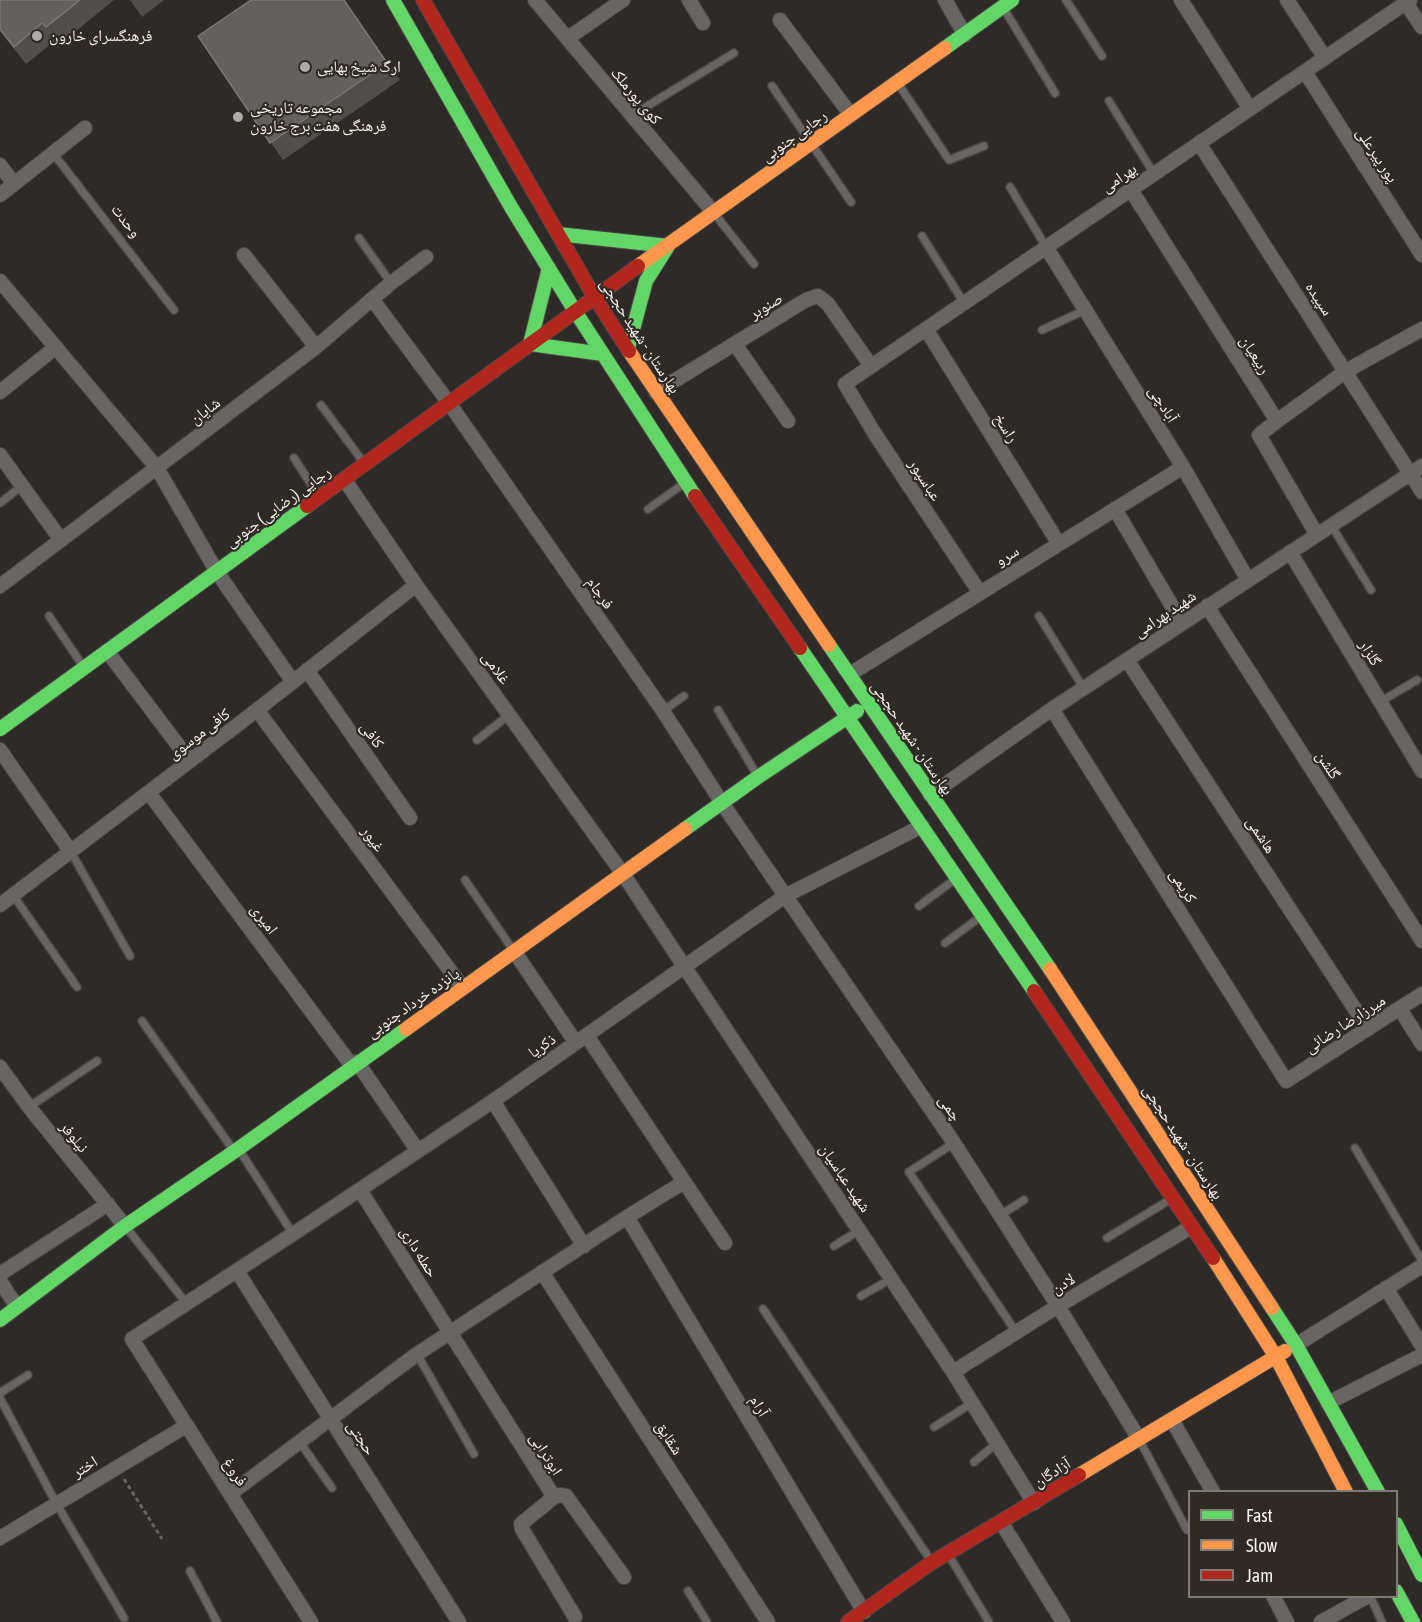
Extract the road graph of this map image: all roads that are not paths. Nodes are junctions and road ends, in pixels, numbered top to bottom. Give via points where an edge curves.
1 (393, 0) edge
2 (423, 0) edge
3 (535, 0) edge
4 (623, 0) edge
5 (689, 0) edge
6 (945, 0) edge
7 (1066, 0) edge
8 (1181, 0) edge
9 (1287, 0) edge
10 (1407, 1) edge
11 (1007, 3) edge
12 (780, 20) dead end
13 (704, 23) dead end
14 (1422, 27) edge
15 (965, 35) junction
16 (568, 38) junction
17 (734, 53) dead end
18 (1102, 56) dead end
19 (1325, 58) junction
20 (1305, 72) junction
21 (897, 82) junction
22 (772, 86) dead end
23 (1055, 93) dead end
24 (1109, 101) dead end
25 (1250, 109) junction
26 (851, 115) junction
27 (631, 116) junction
28 (85, 128) dead end
29 (1199, 143) junction
30 (811, 144) junction
31 (984, 146) dead end
32 (52, 153) junction
33 (0, 165) edge
34 (1154, 174) junction
35 (14, 184) junction
36 (1010, 187) dead end
37 (1131, 189) junction
38 (535, 192) junction
39 (0, 195) edge
40 (851, 201) dead end
41 (511, 207) junction
42 (714, 213) junction
43 (558, 234) junction
44 (922, 236) dead end
45 (359, 238) dead end
46 (669, 246) junction
47 (1046, 247) junction
48 (244, 255) dead end
49 (1422, 255) edge
50 (426, 257) dead end
51 (754, 264) dead end
52 (549, 268) junction
53 (0, 281) edge
54 (391, 283) junction
55 (595, 298) junction
56 (372, 299) junction
57 (964, 303) junction
58 (174, 310) dead end
59 (1085, 310) junction
60 (575, 311) junction
61 (926, 329) junction
62 (1422, 329) edge
63 (1042, 330) dead end
64 (530, 344) junction
65 (735, 344) junction
66 (56, 347) junction
67 (316, 347) junction
68 (628, 348) junction
69 (603, 354) junction
70 (871, 366) junction
71 (1346, 371) junction
72 (845, 384) joint
73 (1, 388) edge
74 (654, 388) junction
75 (631, 397) junction
76 (449, 403) junction
77 (321, 405) dead end
78 (788, 421) dead end
79 (1277, 421) junction
80 (0, 456) edge
81 (294, 458) dead end
82 (365, 464) junction
83 (1183, 467) junction
84 (157, 468) junction
85 (1416, 470) edge
86 (344, 479) junction
87 (686, 482) junction
88 (22, 486) junction
89 (1422, 492) edge
90 (319, 498) junction
91 (0, 503) edge
92 (648, 509) dead end
93 (1115, 509) junction
94 (1331, 525) junction
95 (1317, 535) junction
96 (61, 540) junction
97 (1059, 544) junction
98 (1290, 552) junction
99 (217, 572) junction
100 (1248, 580) junction
101 (416, 585) junction
102 (0, 586) edge
103 (1371, 590) dead end
104 (980, 593) junction
105 (1207, 606) junction
106 (49, 616) dead end
107 (1039, 616) dead end
108 (1182, 623) junction
109 (108, 651) junction
110 (1127, 660) junction
111 (85, 668) junction
112 (308, 670) junction
113 (850, 674) junction
114 (1417, 680) dead end
115 (293, 682) junction
116 (1084, 689) junction
117 (684, 696) dead end
118 (1380, 702) junction
119 (869, 703) junction
120 (1052, 709) junction
121 (257, 710) junction
122 (717, 710) dead end
123 (663, 711) junction
124 (509, 714) junction
125 (849, 717) junction
126 (0, 729) edge
127 (477, 740) dead end
128 (0, 750) edge
129 (190, 761) junction
130 (1422, 771) edge
131 (758, 777) junction
132 (149, 793) junction
133 (930, 795) junction
134 (722, 803) junction
135 (410, 818) dead end
136 (922, 826) junction
137 (71, 852) junction
138 (623, 874) junction
139 (958, 877) junction
140 (465, 880) dead end
141 (13, 895) junction
142 (785, 896) junction
143 (0, 905) edge
144 (919, 906) dead end
145 (983, 915) junction
146 (1422, 941) edge
147 (945, 943) dead end
148 (514, 951) junction
149 (130, 956) dead end
150 (685, 967) junction
151 (77, 987) dead end
152 (463, 988) junction
153 (1422, 994) edge
154 (1400, 1009) junction
155 (142, 1021) dead end
156 (1368, 1029) junction
157 (581, 1039) junction
158 (1422, 1044) edge
159 (97, 1061) dead end
160 (355, 1064) junction
161 (0, 1067) edge
162 (1286, 1081) joint
163 (493, 1101) junction
164 (29, 1107) junction
165 (954, 1143) junction
166 (1355, 1148) dead end
167 (236, 1150) junction
168 (418, 1151) junction
169 (684, 1182) junction
170 (360, 1190) junction
171 (1171, 1198) junction
172 (1024, 1200) dead end
173 (108, 1204) junction
174 (999, 1216) junction
175 (627, 1217) junction
176 (125, 1226) junction
177 (1191, 1227) junction
178 (860, 1230) junction
179 (293, 1234) junction
180 (1107, 1238) dead end
181 (725, 1243) dead end
182 (584, 1246) junction
183 (834, 1246) dead end
184 (1422, 1260) edge
185 (1422, 1266) edge
186 (237, 1270) junction
187 (542, 1272) junction
188 (0, 1274) edge
189 (891, 1279) junction
190 (0, 1281) edge
191 (1386, 1287) junction
192 (861, 1296) dead end
193 (187, 1304) junction
194 (1058, 1306) junction
195 (17, 1307) junction
196 (763, 1308) dead end
197 (0, 1320) edge
198 (450, 1332) junction
199 (1016, 1332) junction
200 (132, 1339) joint
201 (1296, 1345) junction
202 (1422, 1346) edge
203 (417, 1354) junction
204 (1422, 1356) edge
205 (1276, 1357) junction
206 (953, 1372) junction
207 (28, 1375) dead end
208 (0, 1393) edge
209 (0, 1398) edge
210 (972, 1403) junction
211 (1328, 1403) junction
212 (329, 1418) junction
213 (1172, 1420) junction
214 (186, 1426) junction
215 (934, 1427) dead end
216 (1139, 1439) junction
217 (299, 1441) junction
218 (998, 1443) junction
219 (474, 1454) dead end
220 (974, 1462) dead end
221 (332, 1488) dead end
222 (1212, 1490) edge
223 (1345, 1490) edge
224 (1377, 1490) edge
225 (230, 1494) junction
226 (554, 1497) junction
227 (56, 1503) junction
228 (1034, 1503) junction
229 (1001, 1522) junction
230 (1398, 1528) edge
231 (1187, 1530) dead end
232 (0, 1538) edge
233 (948, 1554) junction
234 (931, 1563) junction
235 (190, 1571) dead end
236 (1422, 1576) edge
237 (624, 1577) dead end
238 (1398, 1583) edge
239 (687, 1591) dead end
240 (1398, 1595) edge
241 (1274, 1598) edge
242 (1365, 1598) edge
243 (1370, 1598) edge
244 (575, 1617) dead end
245 (867, 1617) edge
246 (124, 1618) dead end
247 (217, 1622) edge
248 (311, 1622) edge
249 (459, 1622) edge
250 (707, 1622) edge
251 (768, 1622) edge
252 (848, 1622) edge
253 (989, 1622) edge
254 (1063, 1622) edge
255 (1287, 1622) edge
256 (1321, 1622) edge
257 (1382, 1622) edge
258 (1413, 1622) edge

1 - 41 main road
2 - 38 main road, بهارستان - شهید حججی
3 - 16 street, کوی پورملک
4 - 16 street
5 - 13 street
6 - 15 street
7 - 18 lane
8 - 25 street
9 - 19 street
10 - 14 street
10 - 19 street, بهرامی
11 - 15 main road, رجایی جنوبی
11 - 23 lane
12 - 26 street
15 - 21 main road, رجایی جنوبی
16 - 27 street, کوی پورملک
17 - 27 lane
19 - 20 street, بهرامی
20 - 25 street, بهرامی
20 - 49 street, پور پیرعلی
21 - 26 main road, رجایی جنوبی
21 - 31 lane via 949,160
22 - 30 lane
24 - 34 lane
25 - 29 street, بهرامی
26 - 30 main road, رجایی جنوبی
27 - 42 street, کوی پورملک
28 - 32 street
29 - 34 street, بهرامی
29 - 71 street, سپیده
30 - 40 lane
30 - 42 main road, رجایی جنوبی
32 - 35 street
32 - 58 lane, وحدت
33 - 35 street
34 - 37 street, بهرامی
35 - 39 street
36 - 47 lane
37 - 47 street, بهرامی
37 - 79 street, ربیعیان
38 - 41 main road via 529,210
38 - 43 main road, بهارستان - شهید حججی
41 - 52 main road
42 - 46 main road, رجایی جنوبی
42 - 51 lane
43 - 46 main road
43 - 55 main road, بهارستان - شهید حججی
44 - 57 lane
45 - 54 lane
46 - 55 main road, رجایی جنوبی
46 - 68 main road via 646,281
47 - 57 street, بهرامی
47 - 59 street, آبادچی
48 - 67 street
50 - 54 street, شایان
52 - 60 main road
52 - 64 main road
53 - 66 street
54 - 56 street, شایان
55 - 60 main road, رجایی جنوبی
55 - 68 main road, بهارستان - شهید حججی
56 - 67 street, شایان
56 - 76 street, فرجام
57 - 61 street, بهرامی
59 - 63 lane
59 - 83 street, آبادچی
60 - 64 main road, رجایی (رضایی) جنوبی
60 - 69 main road
61 - 70 street, بهرامی
61 - 97 street, راسخ
62 - 71 street
64 - 69 main road
64 - 76 main road, رجایی (رضایی) جنوبی
65 - 70 street, صنوبر via 818,296 828,304
65 - 74 street, صنوبر
65 - 78 street
66 - 73 street
66 - 84 street
67 - 84 street, شایان
68 - 74 main road, بهارستان - شهید حججی
69 - 75 main road
70 - 72 street, بهرامی
71 - 79 street
71 - 85 street, سپیده
72 - 104 street, عباسپور
74 - 75 main road via 638,386
74 - 113 main road, بهارستان - شهید حججی
75 - 87 main road
76 - 82 main road, رجایی (رضایی) جنوبی
76 - 123 street, فرجام
77 - 82 lane
79 - 95 street via 1259,435
80 - 88 street
81 - 90 lane
82 - 86 main road, رجایی (رضایی) جنوبی
83 - 93 street, سرو
83 - 100 street, آبادچی
84 - 96 street, شایان
84 - 99 street
85 - 89 street, سپیده
85 - 94 street, شهید بهرامی
86 - 90 main road, رجایی (رضایی) جنوبی
86 - 101 street, غلامی
87 - 92 lane
87 - 125 main road
88 - 91 lane
88 - 96 street
90 - 99 main road, رجایی (رضایی) جنوبی
93 - 97 street, سرو
93 - 108 street
94 - 95 street, شهید بهرامی
94 - 103 lane
95 - 98 street, شهید بهرامی
96 - 102 street, شایان
97 - 104 street, سرو
98 - 100 street, شهید بهرامی
98 - 118 street, گلزار
99 - 109 main road, رجایی (رضایی) جنوبی
99 - 115 street
100 - 105 street, شهید بهرامی
101 - 112 street, کافی موسوی
101 - 124 street, غلامی
104 - 113 street, سرو
105 - 108 street, شهید بهرامی
105 - 146 street, گلشن
106 - 111 lane
107 - 116 lane
108 - 110 street, شهید بهرامی
109 - 111 main road, رجایی (رضایی) جنوبی
109 - 129 street
110 - 116 street, شهید بهرامی
110 - 156 street, هاشمی
111 - 126 main road, رجایی (رضایی) جنوبی
112 - 115 street, کافی موسوی
112 - 135 street, کافی
113 - 119 main road, بهارستان - شهید حججی
114 - 118 lane
115 - 121 street, کافی موسوی
116 - 120 street, شهید بهرامی
117 - 123 lane
118 - 130 street, گلزار
119 - 125 main road, پانزده خرداد جنوبی
119 - 133 main road, بهارستان - شهید حججی
120 - 133 street, شهید بهرامی
120 - 162 street, کریمی
121 - 129 street, کافی موسوی
121 - 152 street, غیور
122 - 131 lane
123 - 134 street, فرجام
124 - 127 lane
124 - 138 street, غلامی
125 - 131 main road, پانزده خرداد جنوبی
125 - 136 main road
128 - 137 street
129 - 132 street, کافی موسوی
131 - 134 main road, پانزده خرداد جنوبی
132 - 137 street, کافی موسوی
132 - 160 street, امیری
133 - 201 main road, بهارستان - شهید حججی via 1044,960
134 - 138 main road, پانزده خرداد جنوبی
134 - 142 street, چمی
136 - 139 main road
136 - 142 street, ذکریا
137 - 141 street, کافی موسوی
137 - 149 lane
138 - 148 main road, پانزده خرداد جنوبی
138 - 150 street, شهید عباسیان
139 - 144 lane
139 - 145 main road
140 - 148 lane
141 - 143 street, کافی موسوی
141 - 151 lane
142 - 150 street, ذکریا
142 - 165 street, چمی
145 - 147 lane
145 - 171 main road
148 - 152 main road, پانزده خرداد جنوبی
148 - 157 street
150 - 157 street, ذکریا
150 - 178 street, شهید عباسیان
152 - 160 main road, پانزده خرداد جنوبی
153 - 154 street, میرزارضا رضائی
154 - 156 street, میرزارضا رضائی
154 - 158 street
155 - 167 lane
156 - 162 street, میرزارضا رضائی
157 - 163 street, ذکریا
157 - 169 street
159 - 164 lane
160 - 167 main road, پانزده خرداد جنوبی
160 - 168 street, امیری
161 - 164 street, نیلوفر
163 - 168 street, ذکریا
163 - 182 street
164 - 173 street, نیلوفر
165 - 174 street, چمی
165 - 199 lane via 909,1172
166 - 184 lane
167 - 176 main road, پانزده خرداد جنوبی
167 - 179 lane
168 - 170 street, ذکریا
169 - 175 street
169 - 181 street
170 - 179 street, ذکریا
170 - 198 street, حمله داری
171 - 177 main road
171 - 180 lane
172 - 174 lane
173 - 176 street, نیلوفر
173 - 188 street
174 - 194 street, چمی
175 - 182 street
175 - 245 street, آرام
176 - 193 lane
176 - 195 main road, پانزده خرداد جنوبی
177 - 194 street, لادن
177 - 205 main road
178 - 183 lane
178 - 189 street, شهید عباسیان
179 - 186 street, ذکریا
182 - 187 street
185 - 191 street
186 - 193 street, ذکریا
186 - 212 street, حجتی
187 - 198 street
187 - 251 street, شقایق
189 - 192 lane
189 - 206 street, شهید عباسیان
190 - 195 street
191 - 201 street
191 - 202 street
193 - 200 street, ذکریا
194 - 199 street, لادن
194 - 216 street, چمی
195 - 197 main road, پانزده خرداد جنوبی
196 - 234 lane
198 - 203 street
198 - 226 street, ابوترابی
199 - 206 street, لادن
200 - 214 street, فروغ
201 - 205 main road, آزادگان
201 - 211 main road, بهارستان - شهید حججی
203 - 212 street
203 - 219 lane
204 - 211 street
205 - 213 main road, آزادگان
205 - 223 main road
206 - 210 street, شهید عباسیان
207 - 208 lane
209 - 227 lane
210 - 215 lane
210 - 218 street, شهید عباسیان
211 - 224 main road, بهارستان - شهید حججی
212 - 217 street
212 - 249 street, حجتی
213 - 216 main road, آزادگان
213 - 222 street
214 - 225 street, فروغ
214 - 227 street, اختر
216 - 228 main road, آزادگان
216 - 231 lane
217 - 221 lane
217 - 225 street
218 - 220 lane
218 - 228 street, شهید عباسیان
225 - 248 street, فروغ
226 - 237 street via 566,1496
226 - 244 street, ابوترابی via 521,1524
227 - 232 street, اختر
227 - 246 lane
228 - 229 main road, آزادگان
229 - 233 main road, آزادگان
229 - 254 street
230 - 236 main road
233 - 234 main road, آزادگان
233 - 253 lane
234 - 245 main road, آزادگان
235 - 247 lane
236 - 238 main road
239 - 250 lane
240 - 258 main road
241 - 255 street
242 - 256 street
243 - 257 lane
245 - 252 main road, آزادگان

